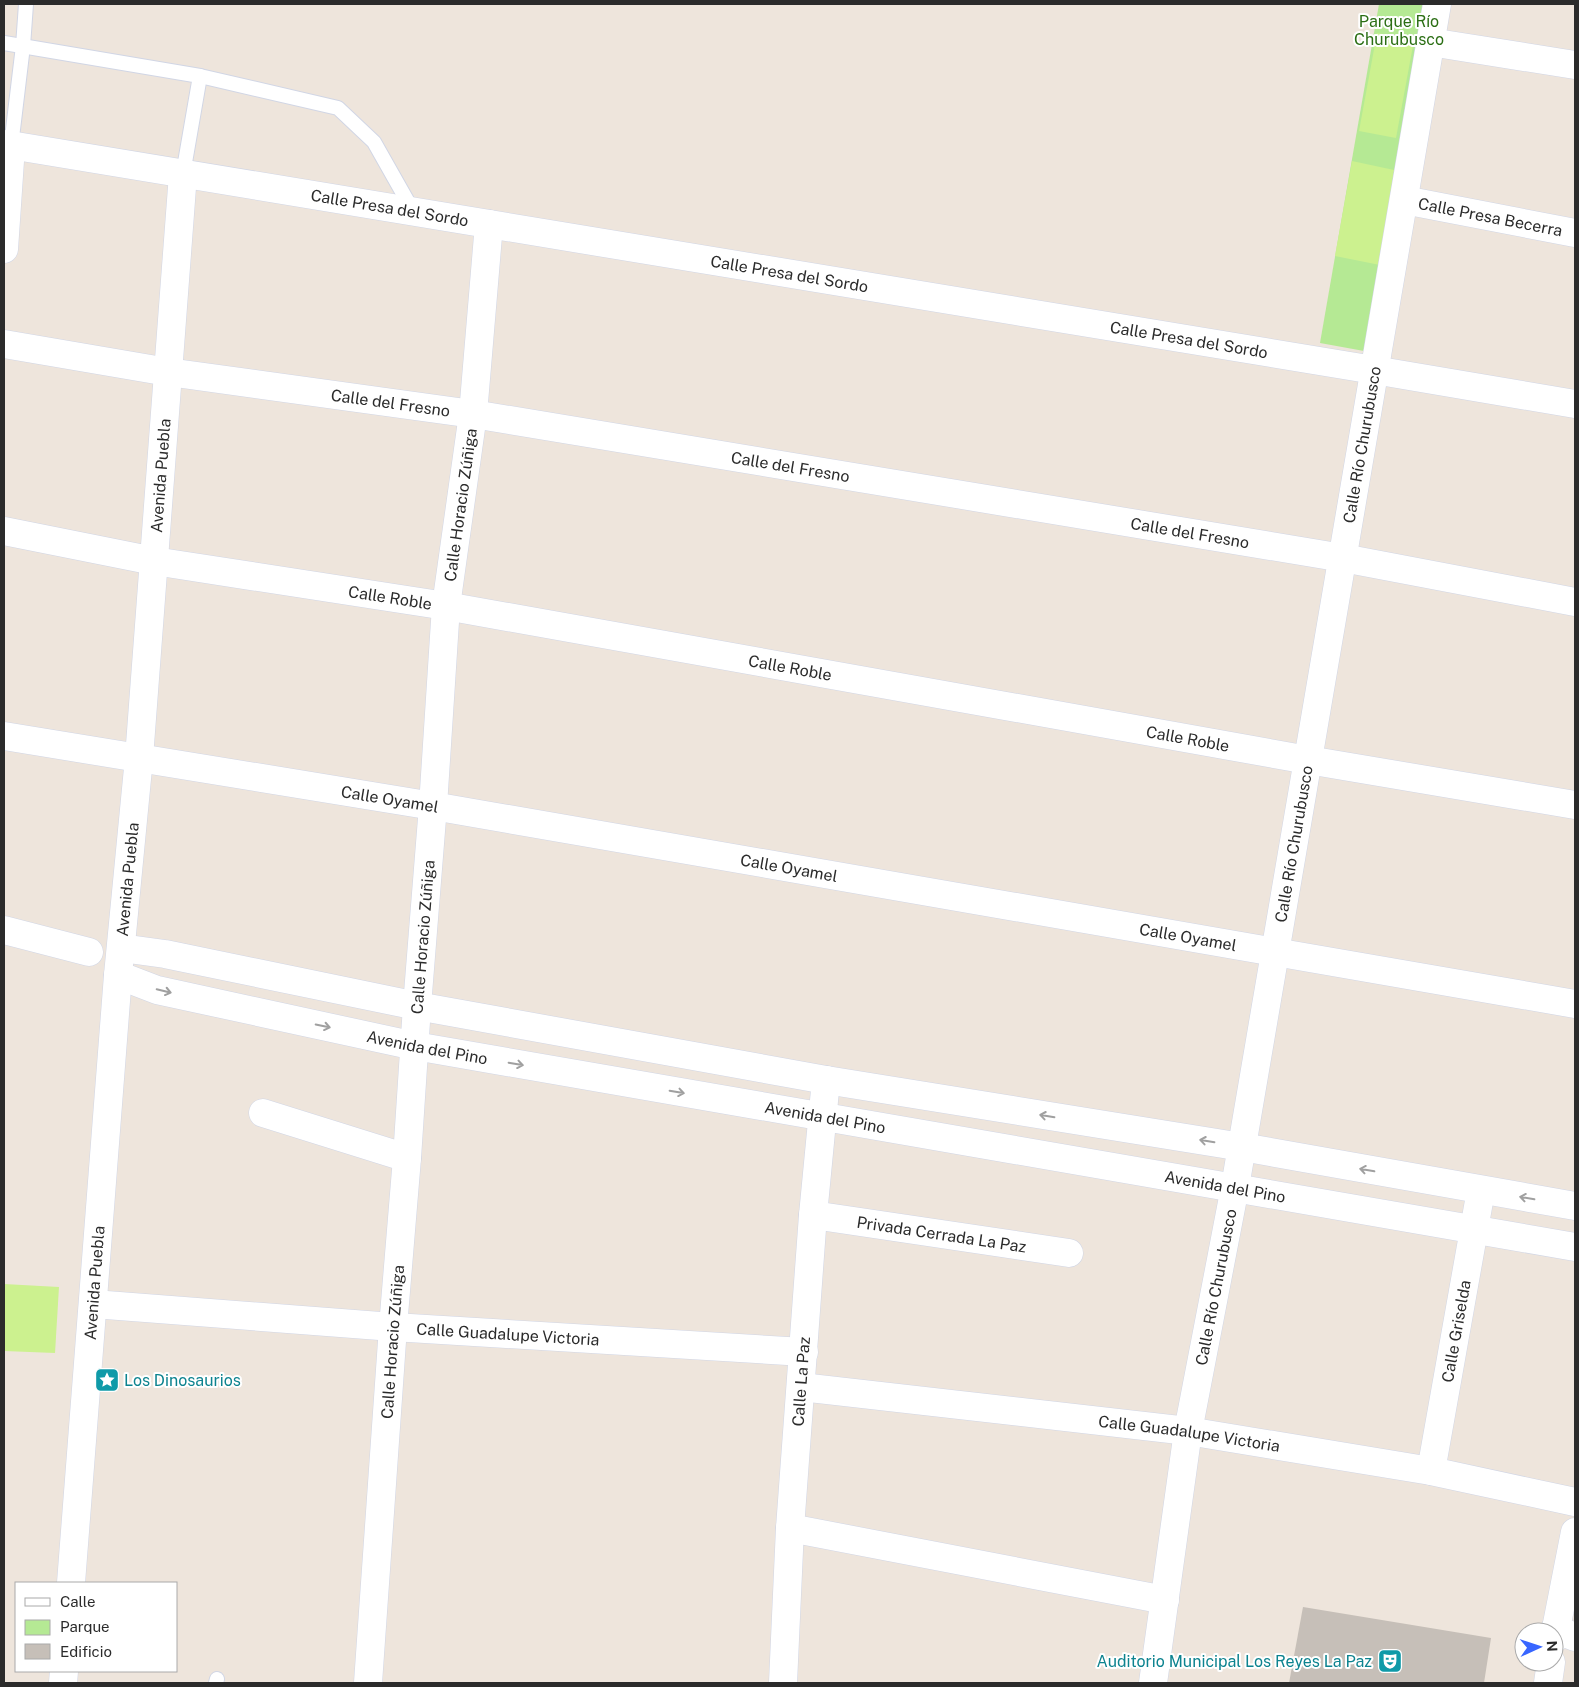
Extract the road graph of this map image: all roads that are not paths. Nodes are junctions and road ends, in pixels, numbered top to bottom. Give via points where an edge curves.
1 (26, 4) edge
2 (1437, 4) edge
3 (1430, 42) junction
4 (4, 43) edge
5 (23, 46) junction
6 (1575, 65) edge
7 (200, 76) junction
8 (7, 145) edge
9 (183, 174) junction
10 (1404, 200) junction
11 (413, 212) junction
12 (488, 224) junction
13 (1575, 233) edge
14 (4, 249) edge
15 (4, 344) edge
16 (1374, 370) junction
17 (168, 372) junction
18 (1575, 404) edge
19 (473, 414) junction
20 (4, 531) edge
21 (1343, 558) junction
22 (154, 560) junction
23 (1575, 602) edge
24 (446, 606) junction
25 (4, 736) edge
26 (139, 758) junction
27 (1308, 760) junction
28 (1575, 805) edge
29 (433, 806) junction
30 (4, 930) edge
31 (1275, 951) junction
32 (120, 961) junction
33 (1575, 1004) edge
34 (417, 1006) junction
35 (414, 1046) junction
36 (826, 1080) junction
37 (263, 1113) dead end
38 (822, 1117) junction
39 (1242, 1147) junction
40 (407, 1158) junction
41 (1235, 1187) junction
42 (1481, 1190) junction
43 (1575, 1206) edge
44 (813, 1215) junction
45 (1474, 1229) junction
46 (1575, 1247) edge
47 (1069, 1253) dead end
48 (93, 1304) junction
49 (393, 1327) junction
50 (804, 1352) junction
51 (801, 1387) junction
52 (1188, 1431) junction
53 (1430, 1472) junction
54 (1575, 1502) edge
55 (790, 1528) junction
56 (1575, 1532) edge
57 (71, 1582) edge
58 (1165, 1600) junction
59 (1564, 1622) edge
60 (368, 1683) edge
61 (783, 1683) edge
62 (1153, 1683) edge

1 - 5 lane
2 - 3 street, Calle Río Churubusco
3 - 6 street
3 - 10 street, Calle Río Churubusco
4 - 5 lane
5 - 7 lane
5 - 8 lane
7 - 9 lane
7 - 11 lane via 338,108 374,142
8 - 9 street, Calle Presa del Sordo
8 - 14 street
9 - 11 street, Calle Presa del Sordo
9 - 17 street, Avenida Puebla
10 - 13 street, Calle Presa Becerra
10 - 16 street, Calle Río Churubusco
11 - 12 street, Calle Presa del Sordo
12 - 16 street, Calle Presa del Sordo
12 - 19 street, Calle Horacio Zúñiga
15 - 17 street, Calle del Fresno
16 - 18 street, Calle Presa del Sordo
16 - 21 street, Calle Río Churubusco
17 - 19 street, Calle del Fresno
17 - 22 street, Avenida Puebla
19 - 21 street, Calle del Fresno
19 - 24 street, Calle Horacio Zúñiga
20 - 22 street, Calle Roble
21 - 23 street, Calle del Fresno
21 - 27 street, Calle Río Churubusco
22 - 24 street, Calle Roble
22 - 26 street, Avenida Puebla
24 - 27 street, Calle Roble
24 - 29 street, Calle Horacio Zúñiga
25 - 26 street, Calle Oyamel
26 - 29 street, Calle Oyamel
26 - 32 street, Avenida Puebla
27 - 28 street, Calle Roble
27 - 31 street, Calle Río Churubusco
29 - 31 street, Calle Oyamel
29 - 34 street, Calle Horacio Zúñiga
30 - 32 street, Avenida del Pino
31 - 33 street, Calle Oyamel
31 - 39 street, Calle Río Churubusco
32 - 34 street via 165,954
32 -> 35 street, Avenida del Pino via 156,990
32 - 48 street, Avenida Puebla
34 - 35 street, Calle Horacio Zúñiga
34 - 36 street
35 -> 38 street, Avenida del Pino
35 - 40 street, Calle Horacio Zúñiga
36 - 38 street, Calle La Paz
39 -> 36 street
37 - 40 street
38 - 41 street, Avenida del Pino
38 - 44 street, Calle La Paz
39 - 41 street, Calle Río Churubusco
42 -> 39 street
40 - 49 street, Calle Horacio Zúñiga
41 - 45 street, Avenida del Pino
41 - 52 street, Calle Río Churubusco
43 -> 42 street
42 - 45 street, Calle Griselda
44 - 47 street, Privada Cerrada La Paz
44 - 50 street, Calle La Paz
45 - 46 street, Avenida del Pino
45 - 53 street, Calle Griselda
48 - 49 street, Calle Guadalupe Victoria
48 - 57 street, Avenida Puebla
49 - 50 street, Calle Guadalupe Victoria
49 - 60 street, Calle Horacio Zúñiga
50 - 51 street, Calle La Paz
51 - 52 street, Calle Guadalupe Victoria
51 - 55 street, Calle La Paz
52 - 53 street, Calle Guadalupe Victoria
52 - 58 street, Calle Río Churubusco
53 - 54 street, Calle Guadalupe Victoria
55 - 58 street
55 - 61 street, Calle La Paz
56 - 59 street
58 - 62 street, Calle Río Churubusco

